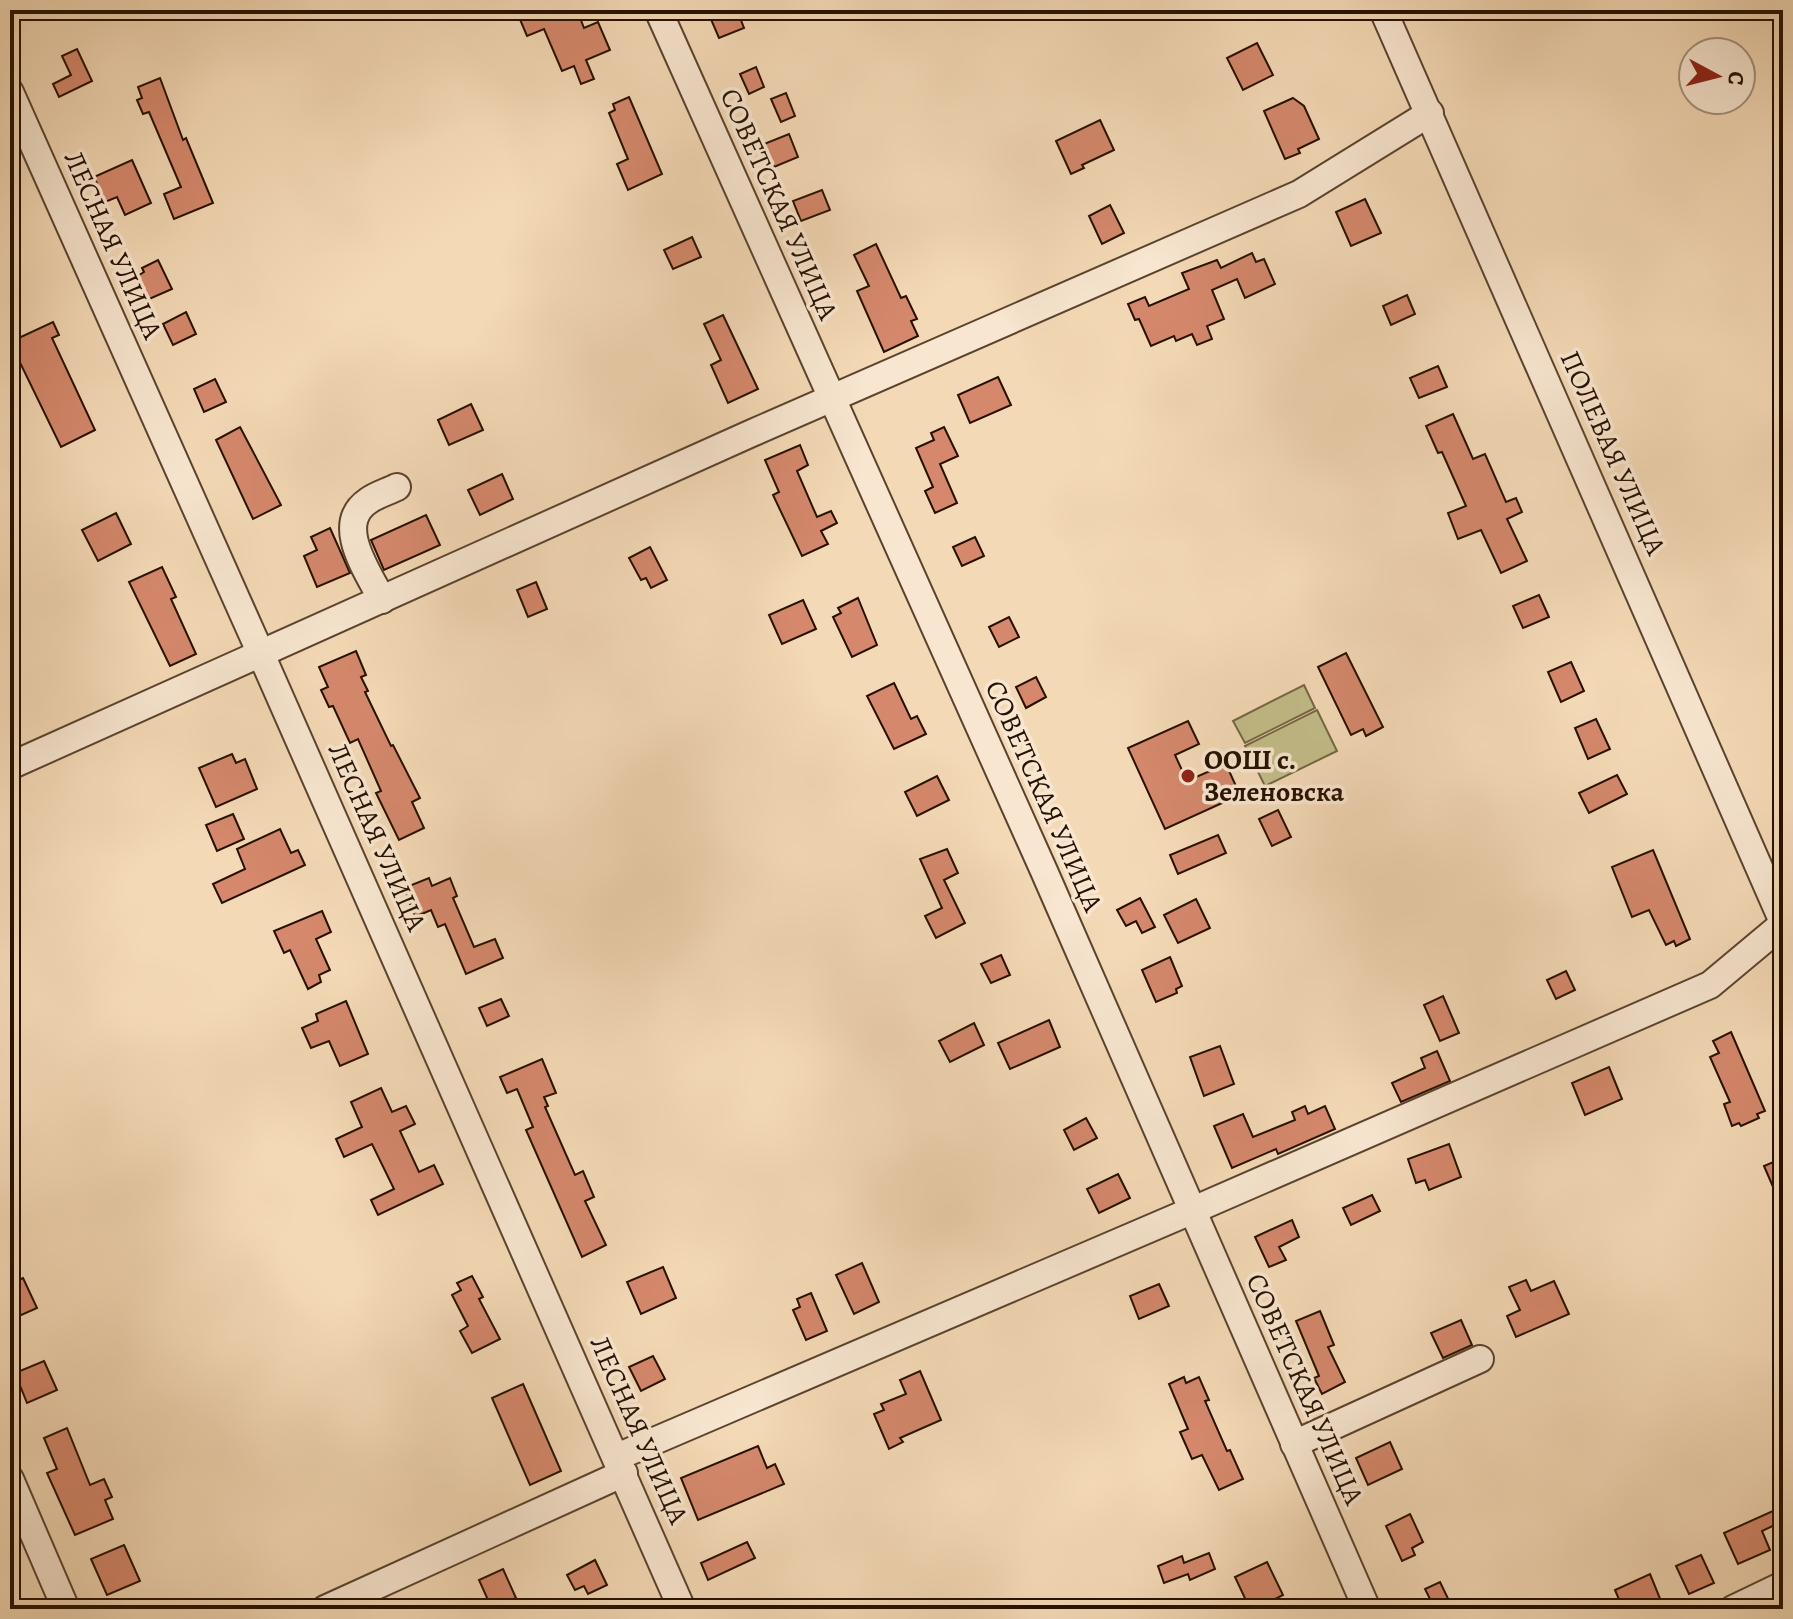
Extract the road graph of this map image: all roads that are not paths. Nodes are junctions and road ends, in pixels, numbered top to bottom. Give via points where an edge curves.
1 (658, 10) edge
2 (1383, 10) edge
3 (10, 92) edge
4 (1430, 113) junction
5 (831, 398) junction
6 (397, 487) dead end
7 (382, 600) junction
8 (261, 654) junction
9 (10, 766) edge
10 (1783, 923) edge
11 (1191, 1211) junction
12 (1480, 1359) dead end
13 (1294, 1444) junction
14 (620, 1465) junction
15 (10, 1479) edge
16 (1783, 1585) edge
17 (66, 1609) edge
18 (325, 1609) edge
19 (682, 1609) edge
20 (1367, 1609) edge
21 (1733, 1609) edge

1 - 5 street, СОВЕТСКАЯ УЛИЦА
2 - 4 street, ПОЛЕВАЯ УЛИЦА
3 - 8 street, ЛЕСНАЯ УЛИЦА
4 - 5 street via 1299,194
4 - 10 street, ПОЛЕВАЯ УЛИЦА
5 - 7 street
5 - 11 street, СОВЕТСКАЯ УЛИЦА
6 - 7 street via 366,502 352,528
7 - 8 street
8 - 9 street
8 - 14 street, ЛЕСНАЯ УЛИЦА
10 - 11 street via 1710,985
11 - 13 street, СОВЕТСКАЯ УЛИЦА
11 - 14 street
12 - 13 street
13 - 20 street, СОВЕТСКАЯ УЛИЦА
14 - 18 street
14 - 19 street, ЛЕСНАЯ УЛИЦА
15 - 17 street
16 - 21 street

